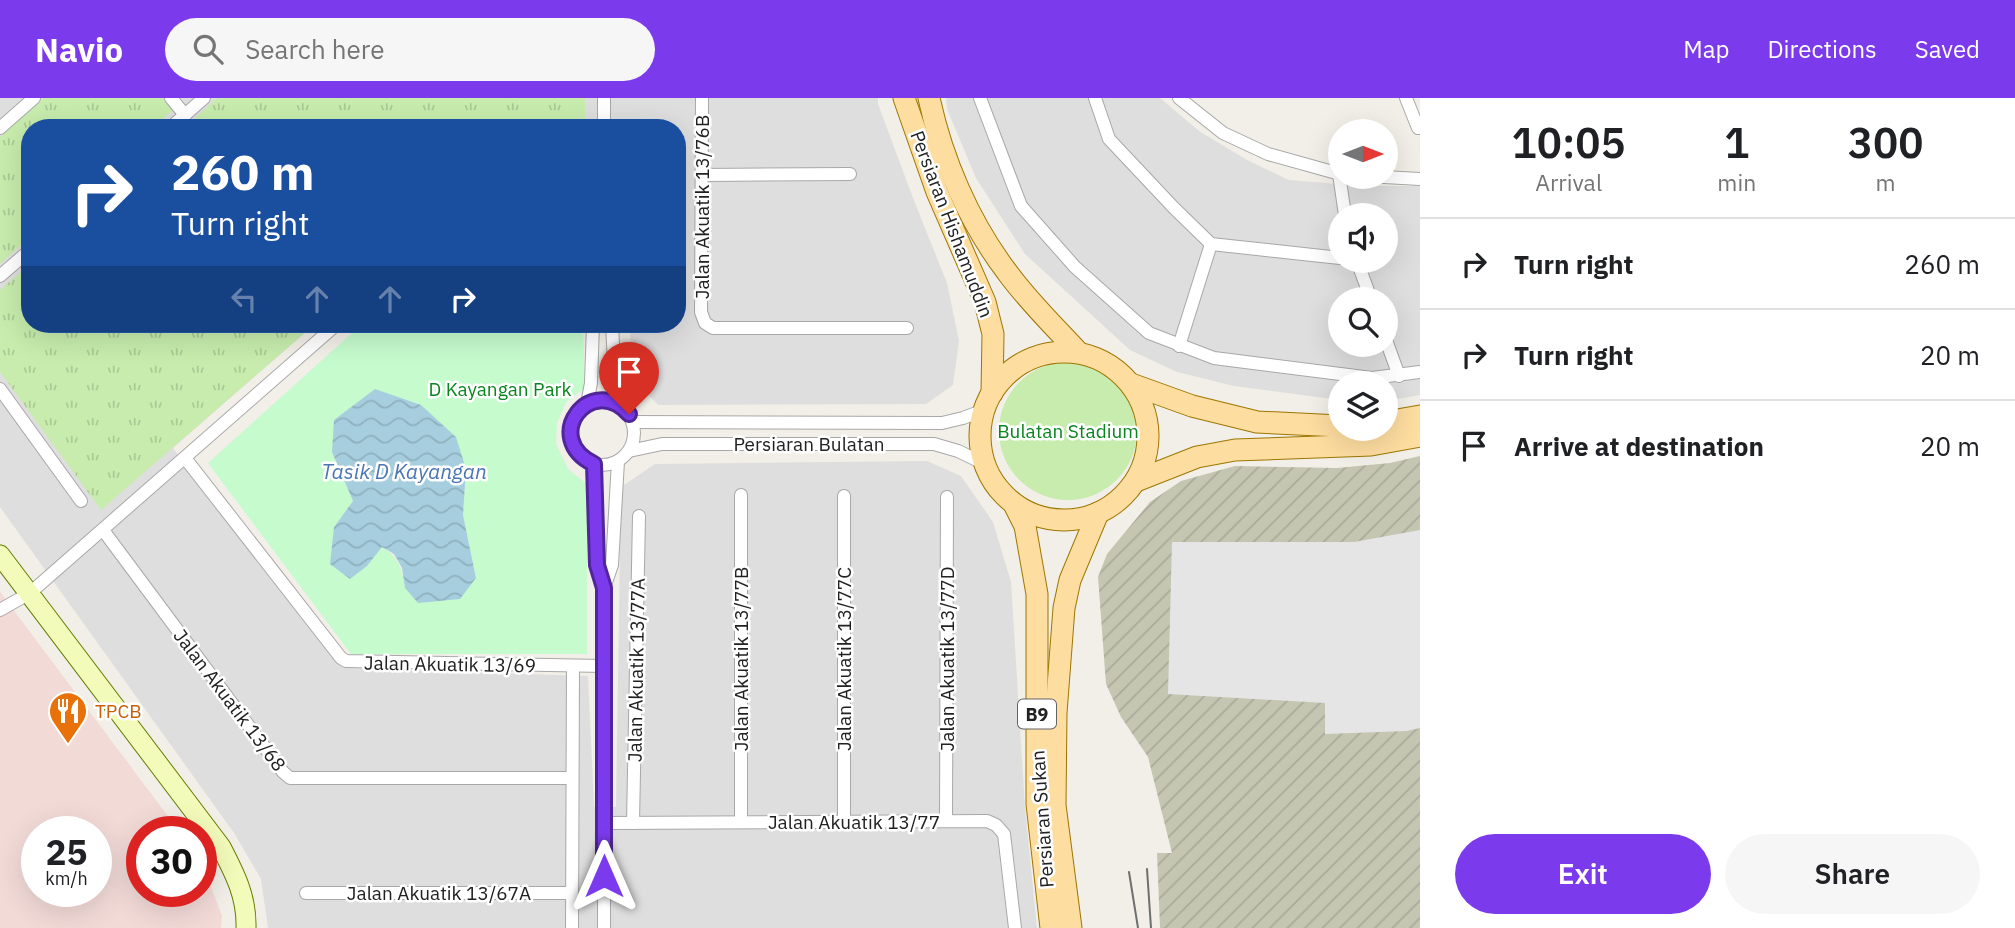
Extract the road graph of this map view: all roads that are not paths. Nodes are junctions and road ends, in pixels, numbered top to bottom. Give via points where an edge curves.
1 (34, 98) edge
2 (171, 98) edge
3 (204, 98) edge
4 (604, 98) edge
5 (702, 98) edge
6 (904, 98) edge
7 (929, 98) edge
8 (980, 98) edge
9 (1095, 98) edge
10 (1179, 98) edge
11 (1406, 98) edge
12 (185, 115) junction
13 (180, 119) edge
14 (604, 119) edge
15 (0, 128) edge
16 (1418, 128) edge
17 (1328, 171) edge
18 (850, 174) dead end
19 (702, 175) junction
20 (1398, 178) edge
21 (1420, 179) edge
22 (1211, 244) junction
23 (1328, 257) edge
24 (21, 258) edge
25 (0, 276) edge
26 (906, 328) dead end
27 (327, 333) edge
28 (593, 333) edge
29 (612, 333) edge
30 (1179, 346) junction
31 (1078, 352) junction
32 (1392, 357) edge
33 (1420, 372) edge
34 (1399, 376) junction
35 (1131, 384) junction
36 (0, 389) edge
37 (987, 402) junction
38 (616, 403) junction
39 (587, 404) junction
40 (1420, 416) edge
41 (1398, 420) edge
42 (633, 422) junction
43 (1328, 425) edge
44 (1420, 436) edge
45 (629, 451) junction
46 (185, 458) junction
47 (618, 461) junction
48 (594, 464) junction
49 (985, 464) junction
50 (1136, 481) junction
51 (741, 495) dead end
52 (844, 496) dead end
53 (947, 496) dead end
54 (81, 501) dead end
55 (1014, 504) junction
56 (1098, 513) junction
57 (639, 516) dead end
58 (103, 530) junction
59 (0, 555) edge
60 (604, 588) junction
61 (30, 593) junction
62 (0, 609) edge
63 (573, 666) junction
64 (604, 666) junction
65 (572, 778) junction
66 (946, 821) junction
67 (741, 822) junction
68 (844, 822) junction
69 (604, 823) junction
70 (633, 823) junction
71 (306, 893) dead end
72 (572, 893) junction
73 (246, 928) edge
74 (572, 928) edge
75 (604, 928) edge
76 (1015, 928) edge
77 (1051, 928) edge
78 (1071, 928) edge

1 - 15 street
2 - 12 street
3 - 12 street
4 - 14 street
5 - 19 street, Jalan Akuatik 13/76B
6 - 37 main road, Persiaran Hishamuddin via 937,192 985,302 993,334
7 - 31 main road, Persiaran Hishamuddin via 943,147 979,231 1038,310
8 - 30 street via 1021,205 1074,267 1149,333
9 - 22 street via 1109,139
10 - 17 street via 1223,133 1268,154
11 - 16 street
12 - 13 street
18 - 19 street
19 - 26 street, Jalan Akuatik 13/76B via 701,312 705,323 713,328
20 - 21 street
22 - 23 street
22 - 30 street
24 - 25 street
27 - 46 street
28 - 39 street
29 - 38 street
30 - 34 street via 1214,358 1372,378
31 - 35 main road, B9 via 1107,363
31 - 37 main road, B9 via 1053,352 1029,359 1007,373
32 - 34 street
33 - 34 street
35 - 43 main road, B9 via 1257,422
35 - 50 main road, B9 via 1149,432 1146,457
36 - 54 street
37 - 42 street, Persiaran Bulatan via 963,418 943,423
37 - 49 main road, B9 via 980,434
38 - 39 street
38 - 42 street
39 - 48 street via 572,420 571,442 584,460
40 - 41 main road
42 - 45 street
44 - 50 main road, B9 via 1371,445 1235,450 1197,457
45 - 47 street
45 - 49 street, Persiaran Bulatan via 662,444 934,444
46 - 58 street
46 - 63 street, Jalan Akuatik 13/69 via 346,661
47 - 48 street
47 - 60 street via 612,565
48 - 60 street via 597,565
49 - 55 main road, B9 via 996,486
50 - 56 main road, B9 via 1119,500
51 - 67 street, Jalan Akuatik 13/77B
52 - 68 street, Jalan Akuatik 13/77C
53 - 66 street, Jalan Akuatik 13/77D
55 - 56 main road, B9 via 1040,517 1069,521
55 - 77 main road, Persiaran Sukan / B9 via 1027,536 1037,594 1037,804
56 - 78 main road, Persiaran Sukan / B9 via 1070,580 1064,608 1056,713 1055,806
57 - 70 street, Jalan Akuatik 13/77A
58 - 61 street
58 - 65 street, Jalan Akuatik 13/68 via 290,778
59 - 61 street
60 - 64 street
61 - 62 street
61 - 73 street via 221,847 241,885
63 - 64 street, Jalan Akuatik 13/69
63 - 65 street
64 - 69 street
65 - 72 street
66 - 68 street, Jalan Akuatik 13/77
66 - 76 street, Jalan Akuatik 13/77 via 987,821 1004,834
67 - 68 street, Jalan Akuatik 13/77
67 - 70 street, Jalan Akuatik 13/77
69 - 70 street, Jalan Akuatik 13/77
69 - 75 street
71 - 72 street, Jalan Akuatik 13/67A
72 - 74 street

